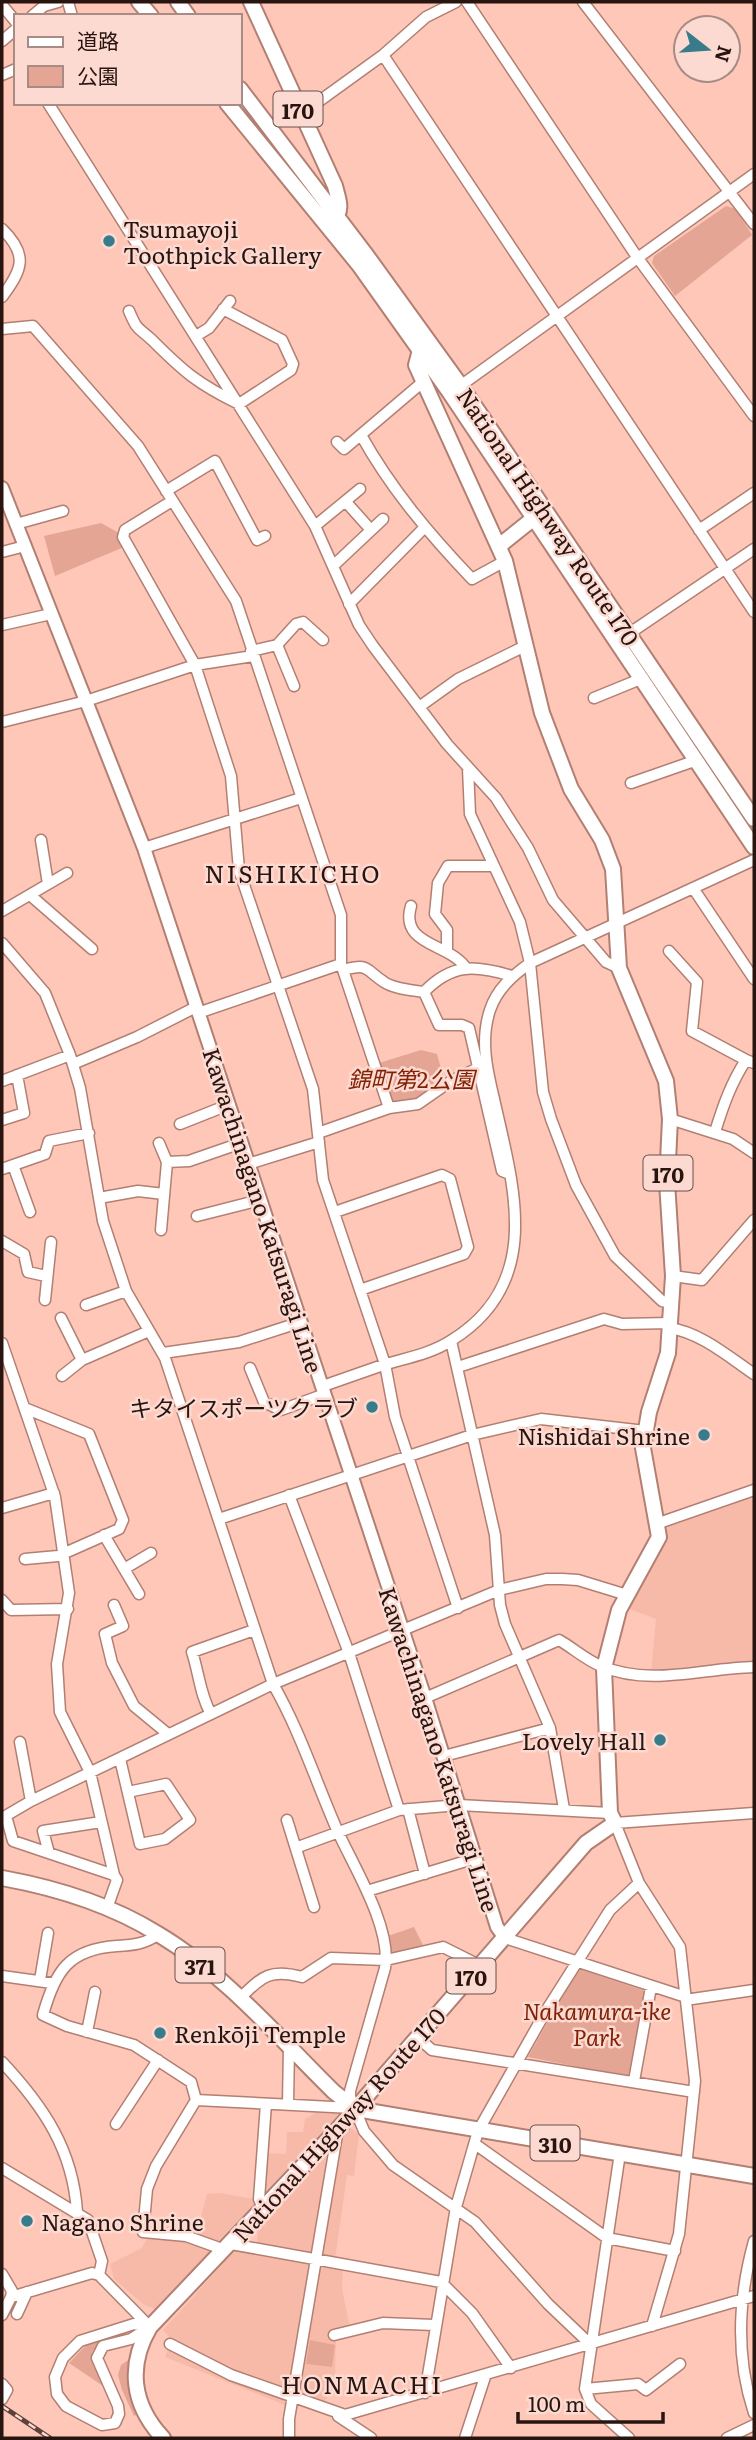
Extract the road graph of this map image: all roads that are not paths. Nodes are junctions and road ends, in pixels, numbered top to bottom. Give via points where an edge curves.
1 (58, 2) edge
2 (251, 2) edge
3 (456, 2) edge
4 (467, 2) edge
5 (583, 2) edge
6 (2, 5) edge
7 (34, 14) edge
8 (14, 20) edge
9 (383, 55) junction
10 (242, 92) edge
11 (49, 105) edge
12 (230, 105) edge
13 (300, 115) junction
14 (754, 174) edge
15 (729, 191) junction
16 (332, 221) junction
17 (754, 224) edge
18 (2, 229) edge
19 (637, 257) junction
20 (2, 297) edge
21 (129, 311) dead end
22 (556, 314) junction
23 (2, 329) edge
24 (196, 336) junction
25 (420, 350) junction
26 (424, 381) junction
27 (456, 389) junction
28 (239, 404) junction
29 (754, 416) edge
30 (361, 435) junction
31 (337, 442) dead end
32 (2, 488) edge
33 (360, 489) dead end
34 (166, 491) junction
35 (754, 493) edge
36 (172, 501) junction
37 (346, 502) junction
38 (63, 511) dead end
39 (539, 514) junction
40 (383, 519) dead end
41 (16, 524) junction
42 (314, 526) junction
43 (424, 528) junction
44 (370, 530) junction
45 (699, 530) junction
46 (265, 536) dead end
47 (25, 546) junction
48 (499, 546) junction
49 (754, 549) edge
50 (2, 552) edge
51 (505, 561) junction
52 (333, 566) junction
53 (725, 568) junction
54 (349, 604) junction
55 (754, 612) edge
56 (51, 614) junction
57 (2, 625) edge
58 (623, 637) junction
59 (323, 640) dead end
60 (277, 645) junction
61 (525, 646) junction
62 (252, 654) junction
63 (195, 666) junction
64 (643, 678) junction
65 (294, 687) dead end
66 (594, 698) dead end
67 (86, 701) junction
68 (419, 707) junction
69 (2, 722) edge
70 (697, 760) junction
71 (468, 768) junction
72 (631, 783) dead end
73 (301, 798) junction
74 (235, 819) junction
75 (754, 819) edge
76 (41, 840) dead end
77 (754, 847) edge
78 (144, 848) junction
79 (754, 860) edge
80 (494, 866) junction
81 (67, 873) dead end
82 (48, 884) junction
83 (693, 888) junction
84 (30, 895) junction
85 (411, 906) dead end
86 (2, 911) edge
87 (615, 923) junction
88 (586, 936) junction
89 (2, 943) edge
90 (92, 949) dead end
91 (669, 951) dead end
92 (447, 952) junction
93 (530, 963) junction
94 (342, 967) junction
95 (466, 968) junction
96 (619, 968) junction
97 (512, 976) junction
98 (754, 979) edge
99 (278, 984) junction
100 (424, 992) junction
101 (197, 1010) junction
102 (72, 1059) junction
103 (750, 1061) edge
104 (478, 1068) junction
105 (17, 1075) junction
106 (2, 1081) edge
107 (228, 1105) junction
108 (389, 1108) junction
109 (670, 1119) junction
110 (2, 1121) edge
111 (180, 1124) dead end
112 (715, 1132) junction
113 (89, 1133) junction
114 (319, 1137) junction
115 (159, 1143) dead end
116 (241, 1143) junction
117 (754, 1153) edge
118 (167, 1162) junction
119 (248, 1164) junction
120 (13, 1166) junction
121 (2, 1169) edge
122 (510, 1174) junction
123 (164, 1194) junction
124 (99, 1198) junction
125 (260, 1200) junction
126 (30, 1212) dead end
127 (335, 1212) junction
128 (197, 1216) dead end
129 (754, 1220) edge
130 (161, 1230) dead end
131 (2, 1241) edge
132 (51, 1242) dead end
133 (46, 1276) junction
134 (673, 1276) junction
135 (360, 1290) junction
136 (127, 1292) junction
137 (45, 1300) dead end
138 (671, 1303) junction
139 (86, 1305) dead end
140 (61, 1318) dead end
141 (301, 1322) junction
142 (669, 1325) junction
143 (149, 1331) junction
144 (452, 1341) junction
145 (2, 1343) edge
146 (163, 1353) junction
147 (82, 1360) junction
148 (385, 1364) junction
149 (458, 1367) junction
150 (250, 1368) dead end
151 (754, 1374) edge
152 (62, 1376) dead end
153 (324, 1390) junction
154 (27, 1409) junction
155 (645, 1431) junction
156 (472, 1435) junction
157 (408, 1457) junction
158 (350, 1476) junction
159 (754, 1490) edge
160 (54, 1493) junction
161 (289, 1495) junction
162 (2, 1508) edge
163 (219, 1519) junction
164 (659, 1523) junction
165 (104, 1535) junction
166 (65, 1552) junction
167 (151, 1553) dead end
168 (25, 1559) dead end
169 (124, 1569) junction
170 (499, 1590) junction
171 (139, 1594) dead end
172 (626, 1595) junction
173 (2, 1600) edge
174 (114, 1605) dead end
175 (458, 1608) junction
176 (68, 1609) junction
177 (254, 1630) junction
178 (403, 1632) junction
179 (349, 1653) junction
180 (521, 1656) junction
181 (754, 1667) edge
182 (604, 1668) junction
183 (273, 1684) junction
184 (425, 1698) junction
185 (211, 1714) junction
186 (550, 1728) junction
187 (168, 1734) junction
188 (20, 1742) dead end
189 (444, 1756) junction
190 (120, 1759) junction
191 (90, 1772) junction
192 (128, 1792) junction
193 (31, 1801) junction
194 (459, 1805) junction
195 (564, 1809) junction
196 (404, 1810) junction
197 (754, 1813) edge
198 (4, 1817) edge
199 (612, 1818) junction
200 (287, 1820) dead end
201 (101, 1822) junction
202 (338, 1831) junction
203 (298, 1847) junction
204 (49, 1853) junction
205 (476, 1858) junction
206 (425, 1874) junction
207 (114, 1875) junction
208 (5, 1879) edge
209 (639, 1883) junction
210 (366, 1891) junction
211 (314, 1907) dead end
212 (107, 1908) junction
213 (48, 1933) dead end
214 (159, 1934) junction
215 (505, 1938) junction
216 (386, 1960) junction
217 (576, 1963) junction
218 (481, 1966) junction
219 (2, 1976) edge
220 (40, 1980) junction
221 (52, 1983) junction
222 (651, 1987) junction
223 (754, 1990) edge
224 (95, 1992) dead end
225 (685, 1998) junction
226 (239, 1999) junction
227 (87, 2032) junction
228 (417, 2037) junction
229 (289, 2047) junction
230 (158, 2060) junction
231 (2, 2062) edge
232 (518, 2062) junction
233 (634, 2081) junction
234 (694, 2092) junction
235 (197, 2100) junction
236 (266, 2104) junction
237 (288, 2104) junction
238 (356, 2109) junction
239 (116, 2124) dead end
240 (338, 2135) junction
241 (477, 2138) junction
242 (620, 2153) junction
243 (687, 2164) junction
244 (4, 2173) edge
245 (754, 2176) edge
246 (456, 2207) junction
247 (263, 2210) junction
248 (77, 2212) junction
249 (607, 2238) junction
250 (754, 2241) edge
251 (228, 2247) junction
252 (675, 2251) junction
253 (316, 2258) junction
254 (2, 2274) edge
255 (99, 2275) junction
256 (441, 2282) junction
257 (27, 2292) junction
258 (11, 2297) junction
259 (754, 2298) edge
260 (741, 2301) junction
261 (17, 2314) dead end
262 (2, 2315) edge
263 (435, 2325) junction
264 (652, 2326) junction
265 (150, 2327) junction
266 (334, 2334) dead end
267 (170, 2344) dead end
268 (590, 2344) junction
269 (680, 2364) dead end
270 (511, 2368) junction
271 (485, 2377) junction
272 (585, 2389) junction
273 (425, 2393) junction
274 (293, 2399) junction
275 (332, 2412) junction
276 (754, 2413) edge
277 (754, 2424) edge
278 (163, 2438) edge
279 (289, 2438) edge
280 (370, 2438) edge
281 (465, 2438) edge
282 (629, 2438) edge
283 (727, 2438) edge

1 - 7 street
2 - 13 highway, 170
3 - 9 street via 426,17
4 - 19 street
5 - 15 street
6 - 8 street
9 - 13 street
9 - 22 street
10 - 16 highway, National Highway Route 170 / 170
11 - 24 street
12 - 16 highway, National Highway Route 170 / 170
13 - 16 highway, 170 via 335,186 340,205
14 - 15 street
15 - 17 street
15 - 19 street
16 - 25 highway, National Highway Route 170 / 170
16 - 27 highway, National Highway Route 170 / 170
18 - 20 street via 17,245 20,257 20,270
19 - 22 street
19 - 29 street
21 - 28 street via 137,331 197,383
22 - 27 street
22 - 45 street
23 - 34 street via 33,326 138,446
24 - 28 street
24 - 28 street via 226,305 282,340 293,364 291,370
25 - 26 highway, National Highway Route 170 / 170 via 416,365
25 - 27 highway, National Highway Route 170 / 170
26 - 30 street
26 - 48 highway, National Highway Route 170 / 170
27 - 39 highway, National Highway Route 170 / 170
28 - 42 street
30 - 31 street via 344,449
30 - 43 street via 377,465
32 - 41 main road, Kawachinagano Katsuragi Line
33 - 37 street
34 - 36 street
34 - 46 street via 215,461 257,540
35 - 45 street
36 - 62 street via 236,601
36 - 63 street via 125,530 123,537
37 - 42 street
37 - 44 street
38 - 41 street
39 - 48 highway
39 - 58 highway, National Highway Route 170 / 170
40 - 44 street
41 - 47 main road, Kawachinagano Katsuragi Line
42 - 52 street
43 - 51 street via 472,579
43 - 54 street
44 - 52 street
45 - 53 street
47 - 50 street
47 - 56 main road, Kawachinagano Katsuragi Line
48 - 51 highway, National Highway Route 170 / 170
49 - 53 street
51 - 61 highway, National Highway Route 170 / 170
52 - 54 street
53 - 55 street
53 - 58 street
54 - 68 street via 373,646
56 - 57 street
56 - 67 main road, Kawachinagano Katsuragi Line
58 - 64 highway, National Highway Route 170 / 170
58 - 75 highway, National Highway Route 170 / 170
59 - 60 street via 303,622
60 - 62 street
60 - 65 street
61 - 68 street via 458,679
61 - 87 highway, National Highway Route 170 / 170 via 542,713 571,789 602,840 613,869
62 - 63 street
62 - 73 street
63 - 67 street
63 - 74 street via 231,776
64 - 66 street
64 - 70 highway, National Highway Route 170 / 170
67 - 69 street
67 - 78 main road, Kawachinagano Katsuragi Line
68 - 71 street
70 - 72 street
70 - 77 highway, National Highway Route 170 / 170
71 - 80 street via 470,814
71 - 88 street via 481,778 522,838 553,900
73 - 74 street
73 - 94 street via 341,915
74 - 78 street
74 - 99 street via 239,870
76 - 82 street
78 - 101 main road, Kawachinagano Katsuragi Line
79 - 83 street
80 - 92 street via 448,866 438,883 435,914 447,930
80 - 93 street via 520,922
81 - 82 street
82 - 84 street
83 - 87 street
83 - 98 street
84 - 86 street
84 - 90 street
85 - 92 street via 407,918 411,930
87 - 88 street
87 - 96 highway, National Highway Route 170 / 170
88 - 93 street
88 - 96 street via 606,962
89 - 102 street via 46,993
91 - 103 street via 697,982 692,1031
92 - 95 street via 460,958
93 - 97 street
93 - 138 street via 543,1092 576,1185 615,1256 662,1301
94 - 99 street
94 - 100 street via 361,965 385,983
94 - 108 street
95 - 97 street
95 - 100 street via 439,977
96 - 109 highway, National Highway Route 170 / 170 via 666,1081
97 - 122 street via 490,1009 484,1038
99 - 101 street
99 - 114 street via 313,1089
100 - 104 street via 439,1025 469,1028
101 - 102 street
101 - 107 main road, Kawachinagano Katsuragi Line
102 - 105 street
102 - 113 street
103 - 112 street via 725,1099
104 - 108 street via 426,1100
104 - 122 street via 502,1171
105 - 106 street
105 - 110 street via 24,1113
107 - 111 street
107 - 116 main road, Kawachinagano Katsuragi Line
108 - 114 street
109 - 112 street
109 - 134 highway, National Highway Route 170 / 170 via 667,1182
112 - 117 street
113 - 120 street via 50,1141 46,1154
113 - 124 street
114 - 119 street
114 - 127 street via 323,1180
115 - 118 street
116 - 118 street via 189,1161
116 - 119 main road, Kawachinagano Katsuragi Line
118 - 123 street
119 - 125 main road, Kawachinagano Katsuragi Line
120 - 121 street
120 - 126 street
122 - 144 street via 517,1219 504,1282 478,1318
123 - 124 street via 138,1191
123 - 130 street
124 - 136 street
125 - 128 street
125 - 141 main road, Kawachinagano Katsuragi Line
127 - 135 street
127 - 135 street via 442,1175 450,1179 468,1247 464,1254
129 - 134 street via 702,1280
131 - 133 street via 24,1254 29,1272
132 - 133 street
133 - 137 street
134 - 138 highway, National Highway Route 170 / 170
135 - 148 street
136 - 139 street
136 - 143 street
138 - 142 highway, National Highway Route 170 / 170
140 - 147 street
141 - 146 street via 239,1342
141 - 153 main road, Kawachinagano Katsuragi Line
142 - 149 street via 604,1320
142 - 151 street via 707,1342
142 - 155 highway, National Highway Route 170 / 170 via 668,1353
143 - 146 street
143 - 147 street
144 - 148 street
144 - 149 street
145 - 154 street
146 - 163 street
147 - 152 street
148 - 153 street
148 - 157 street
149 - 156 street
150 - 153 street via 264,1402 281,1410
153 - 158 main road, Kawachinagano Katsuragi Line
154 - 160 street
154 - 165 street via 89,1434 94,1441 123,1520 119,1529
155 - 156 street via 541,1419
155 - 164 highway, National Highway Route 170 / 170 via 644,1465
156 - 157 street
156 - 170 street via 495,1535
157 - 158 street
157 - 175 street
158 - 161 street
158 - 178 main road, Kawachinagano Katsuragi Line
159 - 164 street
160 - 162 street
160 - 166 street
161 - 163 street
161 - 179 street
163 - 177 street
164 - 172 highway, National Highway Route 170 / 170 via 652,1553
165 - 166 street
165 - 169 street
166 - 168 street
166 - 176 street
167 - 169 street
169 - 171 street
170 - 172 street via 562,1579
170 - 175 street
170 - 180 street via 505,1624
172 - 182 highway, National Highway Route 170 / 170 via 612,1629
173 - 176 street via 11,1610
174 - 187 street via 123,1626 105,1634 112,1663 134,1706
175 - 178 street
176 - 191 street via 57,1664 60,1712
177 - 183 street
177 - 185 street via 192,1652 203,1683 202,1697
178 - 179 street
178 - 184 main road, Kawachinagano Katsuragi Line
179 - 183 street
179 - 196 street
180 - 182 street via 559,1640
180 - 184 street
180 - 186 street
181 - 182 street via 671,1676
182 - 199 highway, National Highway Route 170 / 170
183 - 185 street
183 - 202 street
184 - 189 main road, Kawachinagano Katsuragi Line
185 - 187 street
186 - 189 street
186 - 195 street
187 - 190 street
188 - 193 street
189 - 194 main road, Kawachinagano Katsuragi Line
190 - 191 street
190 - 192 street
191 - 193 street
191 - 201 street
192 - 192 street via 166,1784 190,1820 165,1839 140,1844
193 - 198 street
194 - 195 street
194 - 196 street
194 - 205 main road, Kawachinagano Katsuragi Line
195 - 199 street
196 - 202 street
196 - 206 street
197 - 199 street
198 - 204 street via 13,1841
199 - 209 street
199 - 215 highway, National Highway Route 170 / 170
200 - 203 street
201 - 204 street via 43,1831
201 - 207 street
202 - 203 street
202 - 210 street
203 - 211 street
204 - 207 street
205 - 206 street
205 - 215 main road, Kawachinagano Katsuragi Line via 498,1929
206 - 210 street
207 - 212 street via 117,1880
208 - 212 highway, 371 via 71,1893
209 - 217 street via 610,1910
209 - 225 street via 680,1947
210 - 216 street
212 - 214 highway, 371
213 - 220 street
214 - 221 street via 136,1945 83,1951
214 - 226 highway, 371
215 - 217 street
215 - 218 highway, National Highway Route 170 / 170
216 - 218 street via 443,1947
216 - 226 street via 331,1958 302,1977 278,1971 257,1981
216 - 238 street via 350,2091
217 - 222 street
217 - 232 street
218 - 228 highway, National Highway Route 170 / 170
219 - 220 street
220 - 221 street
221 - 227 street via 43,2015
222 - 225 street
222 - 233 street
223 - 225 street
224 - 227 street
225 - 234 street
226 - 229 highway, 371
227 - 230 street via 125,2041
228 - 232 street via 432,2050
228 - 238 highway, National Highway Route 170 / 170
229 - 237 street
229 - 238 highway, 371
230 - 235 street via 191,2081
230 - 239 street
231 - 248 street via 33,2099 64,2148 73,2174
232 - 233 street
232 - 241 street
233 - 234 street
234 - 243 street
235 - 236 street
235 - 251 street via 156,2166 143,2232 186,2236
236 - 237 street
236 - 247 street via 259,2199
237 - 238 street
238 - 240 highway, National Highway Route 170 / 170
238 - 241 highway, 310
238 - 246 street via 364,2131 393,2165
240 - 247 highway, National Highway Route 170 / 170
240 - 253 street
241 - 242 highway, 310
241 - 246 street
241 - 249 street
242 - 243 highway, 310
242 - 249 street
243 - 245 highway, 310
243 - 252 street
244 - 248 street
246 - 256 street
246 - 268 street
247 - 251 highway, National Highway Route 170 / 170
248 - 255 street via 88,2220 102,2262
249 - 252 street
249 - 268 street
250 - 260 street
251 - 253 street
251 - 265 highway, National Highway Route 170 / 170
252 - 264 street
253 - 256 street
253 - 274 street
254 - 258 street
255 - 257 street via 92,2273
255 - 265 street
256 - 263 street
256 - 270 street via 472,2313
257 - 258 street
257 - 261 street
258 - 262 street
259 - 260 street
260 - 264 street
260 - 276 street via 743,2369
263 - 266 street via 383,2323
263 - 273 street
264 - 268 street
265 - 265 street via 98,2352 99,2365 118,2406 115,2423 102,2425 60,2400 55,2377 70,2349 90,2336 122,2326
265 - 278 highway, National Highway Route 170 / 170 via 137,2353 133,2381 147,2418
267 - 274 street via 230,2375
268 - 270 street
268 - 272 street
269 - 272 street via 646,2390 638,2384
270 - 271 street
271 - 273 street
271 - 281 street
272 - 282 street via 591,2404
273 - 275 street via 362,2413
274 - 275 street
274 - 279 street
275 - 280 street
277 - 283 street

